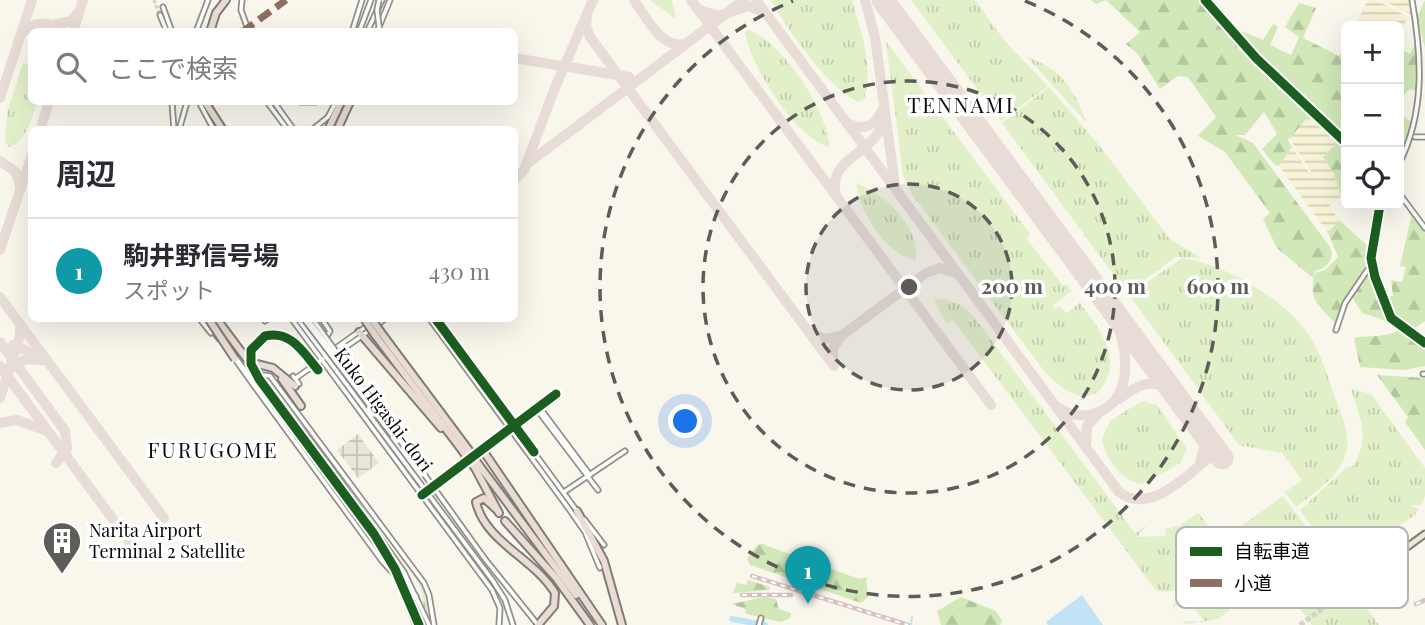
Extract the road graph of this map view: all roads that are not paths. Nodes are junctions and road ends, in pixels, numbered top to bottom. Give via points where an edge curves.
1 (208, 0) edge
2 (226, 0) edge
3 (242, 0) edge
4 (362, 0) edge
5 (371, 0) edge
6 (381, 0) edge
7 (390, 0) edge
8 (1205, 0) edge
9 (1412, 0) edge
10 (163, 7) tunnel mouth
11 (160, 15) tunnel mouth
12 (379, 26) joint
13 (168, 28) edge
14 (169, 28) edge
15 (198, 28) edge
16 (211, 28) edge
17 (248, 28) edge
18 (353, 28) edge
19 (360, 28) edge
20 (369, 28) edge
21 (173, 105) edge
22 (186, 105) edge
23 (201, 105) edge
24 (208, 105) edge
25 (269, 105) edge
26 (276, 105) edge
27 (336, 105) edge
28 (337, 105) edge
29 (349, 105) edge
30 (176, 126) edge
31 (179, 126) edge
32 (212, 126) edge
33 (221, 126) edge
34 (285, 126) edge
35 (291, 126) edge
36 (317, 126) edge
37 (329, 126) edge
38 (339, 126) edge
39 (1415, 137) junction
40 (1425, 137) edge
41 (1341, 138) edge
42 (1404, 156) edge
43 (1404, 200) edge
44 (1379, 210) edge
45 (1425, 228) edge
46 (1372, 264) junction
47 (206, 322) edge
48 (218, 322) edge
49 (294, 322) edge
50 (308, 322) edge
51 (309, 322) edge
52 (309, 322) edge
53 (309, 322) edge
54 (310, 322) edge
55 (324, 322) edge
56 (369, 322) edge
57 (373, 322) edge
58 (380, 322) edge
59 (432, 322) edge
60 (438, 322) edge
61 (1336, 330) dead end
62 (378, 333) junction
63 (360, 334) junction
64 (1425, 343) edge
65 (325, 358) junction
66 (236, 359) junction
67 (318, 370) dead end
68 (278, 372) junction
69 (248, 373) junction
70 (296, 381) joint
71 (252, 383) junction
72 (557, 396) dead end
73 (301, 406) dead end
74 (281, 409) junction
75 (538, 409) junction
76 (378, 414) junction
77 (516, 426) junction
78 (510, 430) junction
79 (450, 436) junction
80 (466, 451) junction
81 (625, 451) dead end
82 (484, 452) junction
83 (477, 466) junction
84 (588, 476) junction
85 (598, 490) dead end
86 (425, 493) junction
87 (562, 494) junction
88 (577, 511) junction
89 (505, 521) dead end
90 (1425, 534) edge
91 (604, 545) dead end
92 (1408, 546) edge
93 (600, 568) dead end
94 (399, 578) junction
95 (416, 596) junction
96 (411, 610) joint
97 (761, 618) dead end
98 (418, 625) edge
99 (431, 625) edge
100 (499, 625) edge
101 (513, 625) edge
102 (538, 625) edge
103 (590, 625) edge
104 (600, 625) edge
105 (622, 625) edge
106 (759, 625) edge

1 - 15 street
2 - 16 highway
3 - 17 street
4 - 18 street
5 - 19 street
6 - 12 street, bridge
6 - 20 street
7 - 12 street
8 - 41 street via 1256,58
9 - 39 street via 1424,74
10 - 14 street
11 - 13 street
21 - 30 street
22 - 31 street
23 - 32 street
24 - 33 highway
25 - 34 street
26 - 35 street
27 - 36 street
28 - 37 highway
29 - 38 highway
39 - 40 street
39 - 42 street
43 - 45 street
44 - 46 street
46 - 61 street via 1345,303
46 - 64 street via 1391,318
47 - 66 highway, bridge
48 - 66 highway
48 - 68 highway via 249,362
49 - 65 street, Kuko Higashi-dori
50 - 65 street, Kuko Higashi-dori
51 - 76 street, bridge
52 - 76 street, bridge
53 - 76 street, bridge
54 - 55 street via 325,337 330,331
56 - 62 highway, bridge
57 - 63 street
58 - 63 street
59 - 78 street
60 - 77 street
62 - 79 highway
62 - 80 highway
63 - 65 street
63 - 79 highway
65 - 70 street
65 - 86 street, Kuko Higashi-dori
66 - 69 street
66 - 71 street
67 - 74 street, bridge via 287,337 271,335 256,342 251,364
68 - 70 highway
68 - 73 highway
69 - 95 street via 392,571
69 - 95 street via 276,397 404,572
69 - 99 street via 270,376 424,583
71 - 74 street, bridge
71 - 94 street, bridge
72 - 75 street
74 - 94 street, bridge via 374,534
75 - 77 street
75 - 84 street
76 - 102 street, bridge
77 - 78 street
77 - 87 street
78 - 82 street
78 - 86 street
78 - 87 street
79 - 80 highway
80 - 83 highway, bridge
81 - 84 street
82 - 86 street
82 - 104 highway
83 - 102 highway via 498,511 484,498 476,502 495,534 537,569 555,593 554,606
83 - 104 highway
84 - 85 street
84 - 87 street
86 - 100 street, Kuko Higashi-dori via 497,597
86 - 101 street, Kuko Higashi-dori via 499,591
87 - 88 street
87 - 93 street
88 - 91 street
88 - 105 highway via 604,561
89 - 103 highway
90 - 92 main road
94 - 96 street, bridge
95 - 99 street
96 - 98 highway
97 - 106 street

